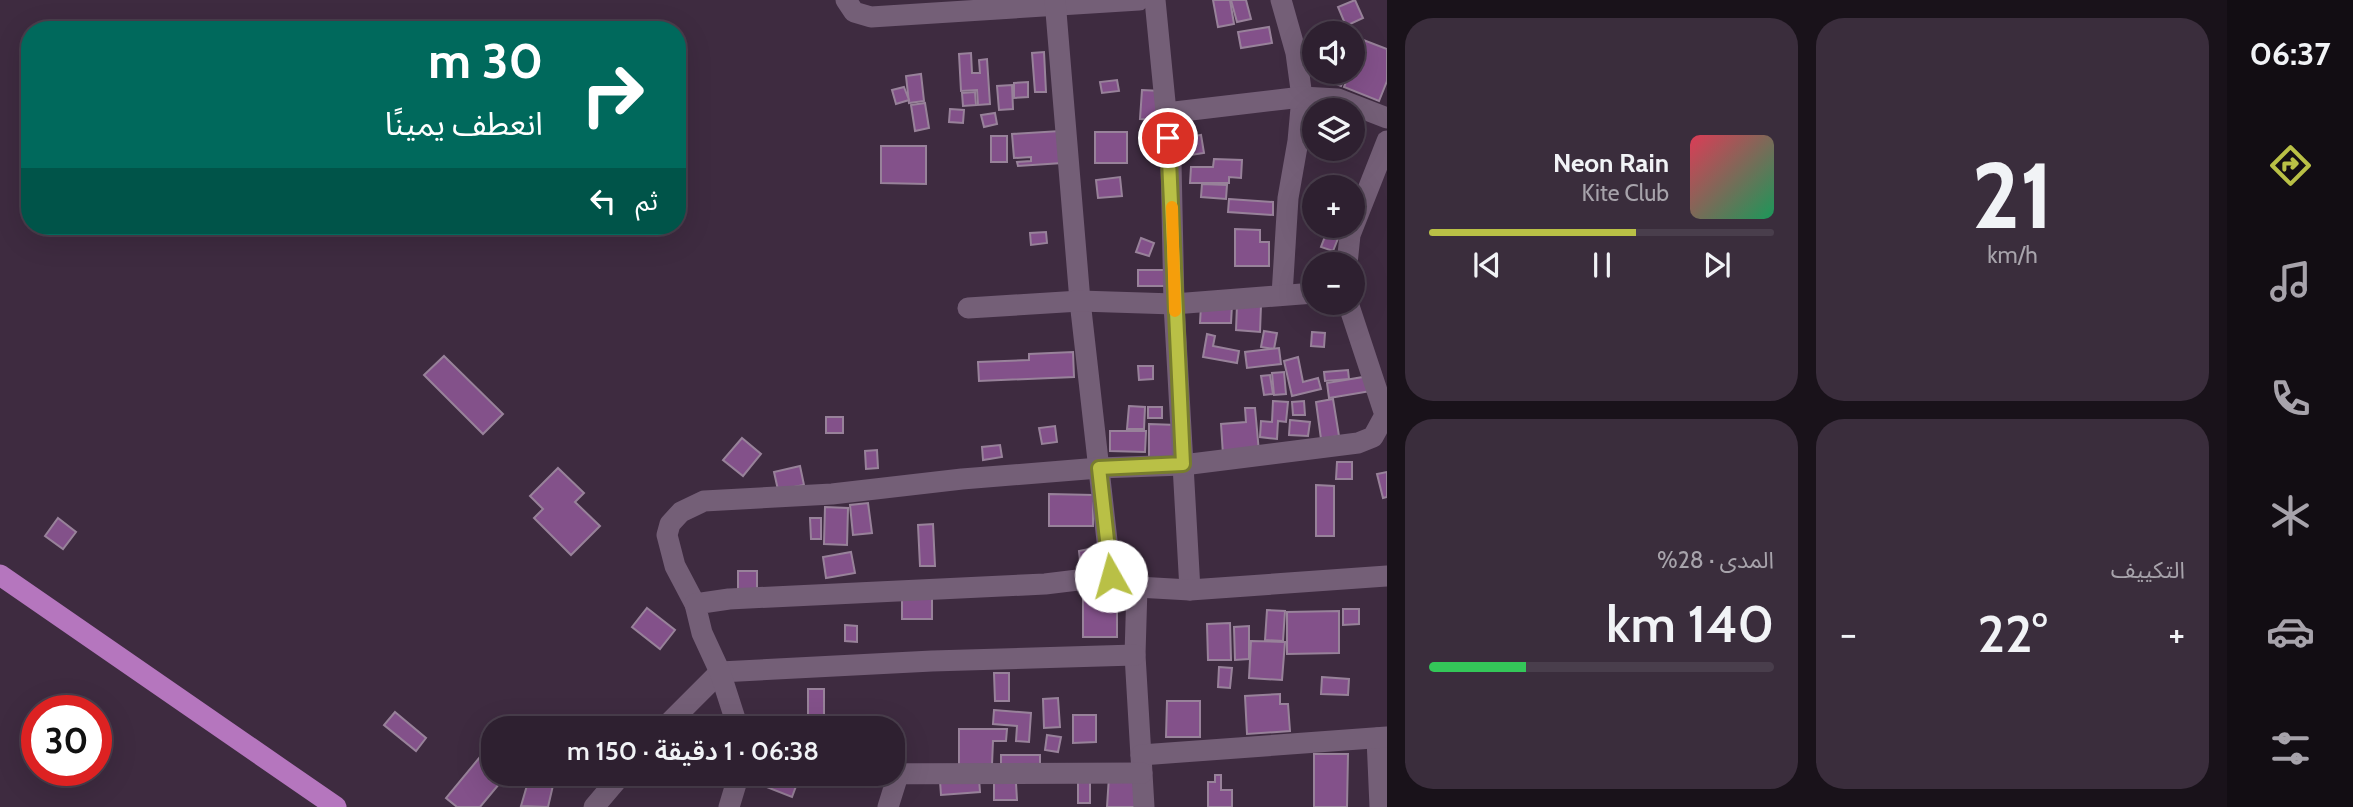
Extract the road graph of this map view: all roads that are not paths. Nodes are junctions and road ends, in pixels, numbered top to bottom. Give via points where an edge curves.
1 (846, 0) edge
2 (1139, 0) edge
3 (1155, 0) edge
4 (1281, 0) edge
5 (1055, 3) edge
6 (1302, 97) junction
7 (1166, 113) junction
8 (1387, 118) edge
9 (1387, 141) edge
10 (1348, 252) edge
11 (1302, 294) edge
12 (1282, 295) junction
13 (1080, 300) junction
14 (1174, 304) junction
15 (968, 307) dead end
16 (1352, 315) edge
17 (1386, 415) edge
18 (1183, 464) junction
19 (1099, 468) junction
20 (0, 575) edge
21 (1111, 576) junction
22 (1387, 576) edge
23 (1137, 587) junction
24 (1190, 590) junction
25 (695, 604) junction
26 (1135, 655) junction
27 (720, 672) junction
28 (676, 716) edge
29 (734, 716) edge
30 (1382, 738) edge
31 (1141, 764) junction
32 (905, 775) edge
33 (612, 786) edge
34 (735, 786) edge
35 (895, 786) edge
36 (336, 807) edge
37 (594, 807) edge
38 (729, 807) edge
39 (888, 807) edge
40 (1144, 807) edge
41 (1380, 807) edge

1 - 5 street via 854,12 871,17
2 - 5 street
3 - 7 street
4 - 6 street
5 - 13 street
6 - 7 street
6 - 8 street via 1338,99
6 - 12 street via 1288,198
7 - 14 street
9 - 10 street via 1350,235
11 - 12 street
12 - 14 street
13 - 14 street
13 - 15 street
13 - 19 street
14 - 18 street
16 - 17 street
17 - 18 street via 1373,438 1358,443
18 - 19 street
18 - 24 street
19 - 21 street
19 - 25 street via 832,494 704,501 681,512 667,535 675,566
20 - 36 main road
21 - 23 street
21 - 25 street via 1045,584
22 - 24 street
23 - 24 street
23 - 26 street
25 - 27 street
26 - 27 street
26 - 31 street
27 - 28 street
27 - 29 street
30 - 31 street
30 - 41 street
31 - 32 street
31 - 40 street
33 - 37 street
34 - 38 street
35 - 39 street

